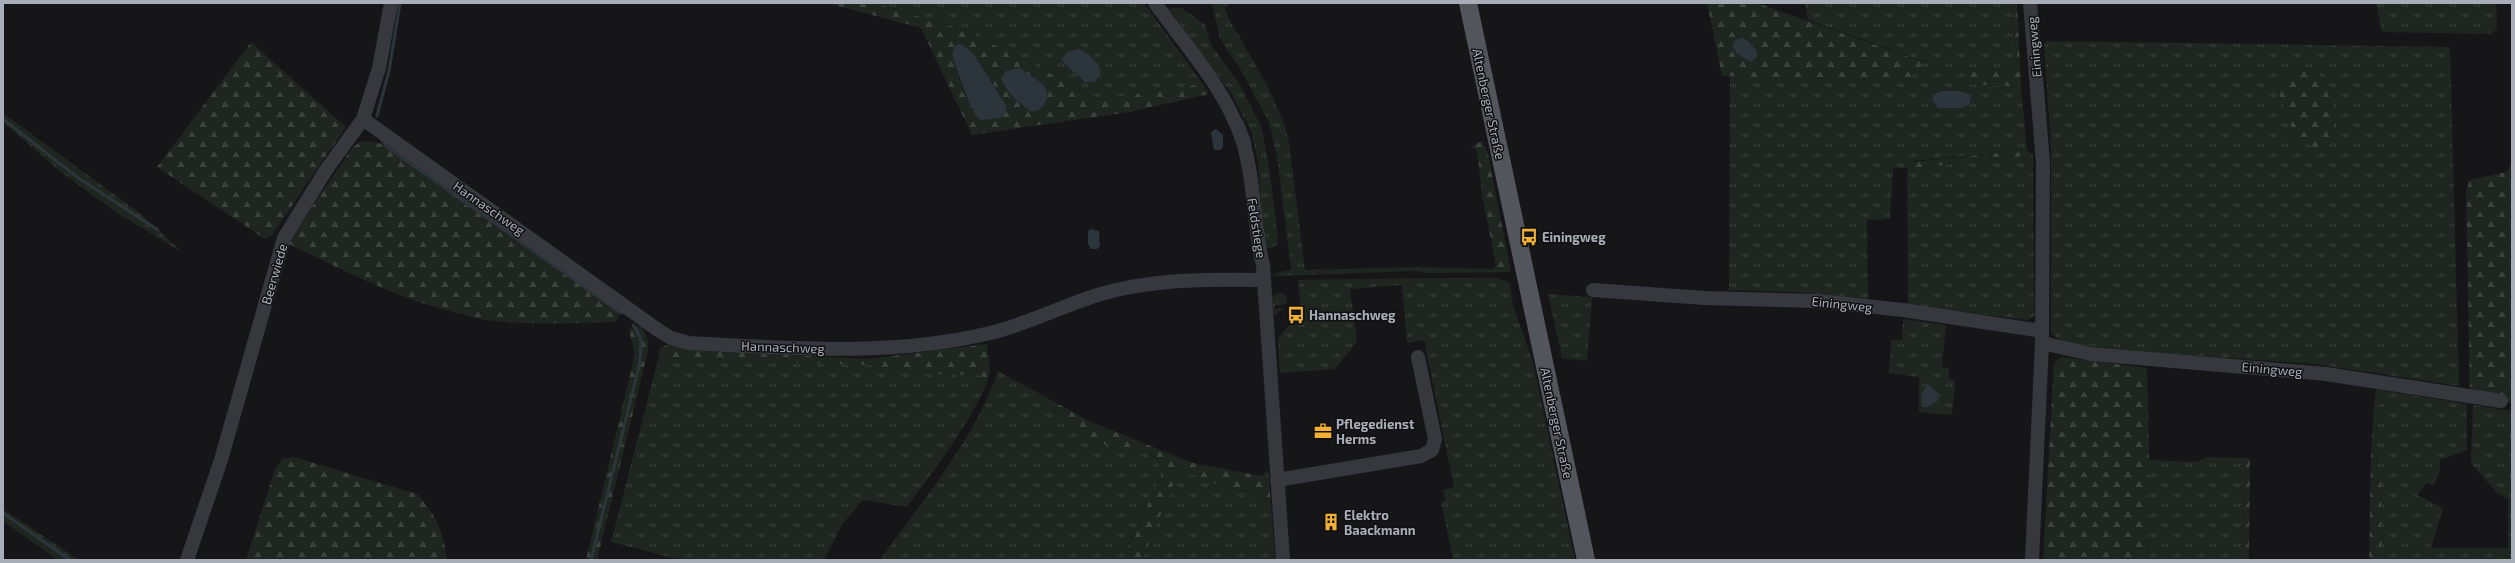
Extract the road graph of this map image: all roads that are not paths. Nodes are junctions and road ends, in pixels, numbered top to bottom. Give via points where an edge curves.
1 (391, 3) edge
2 (1155, 3) edge
3 (1468, 3) edge
4 (2030, 3) edge
5 (363, 119) junction
6 (1264, 280) junction
7 (1593, 290) dead end
8 (2042, 337) junction
9 (1418, 357) dead end
10 (2501, 401) dead end
11 (1277, 480) junction
12 (187, 560) edge
13 (1283, 560) edge
14 (1586, 560) edge
15 (2032, 560) edge

1 - 5 street, Beerwiede via 379,68
2 - 6 street, Feldstiege via 1209,76 1237,126 1246,156
3 - 14 main road, Altenberger Straße
4 - 8 street, Einingweg via 2043,163
5 - 6 street, Hannaschweg via 658,330 671,338 688,343 885,350 991,333 1066,306 1133,287 1238,279
5 - 12 street, Beerwiede via 326,170 284,238 221,460
6 - 11 street, Feldstiege
7 - 8 street, Einingweg via 1704,298 1818,301 1903,310
8 - 10 street, Einingweg via 2091,354 2326,374
8 - 15 street, Einingweg
9 - 11 street via 1435,439 1432,450 1421,456
11 - 13 street, Feldstiege

